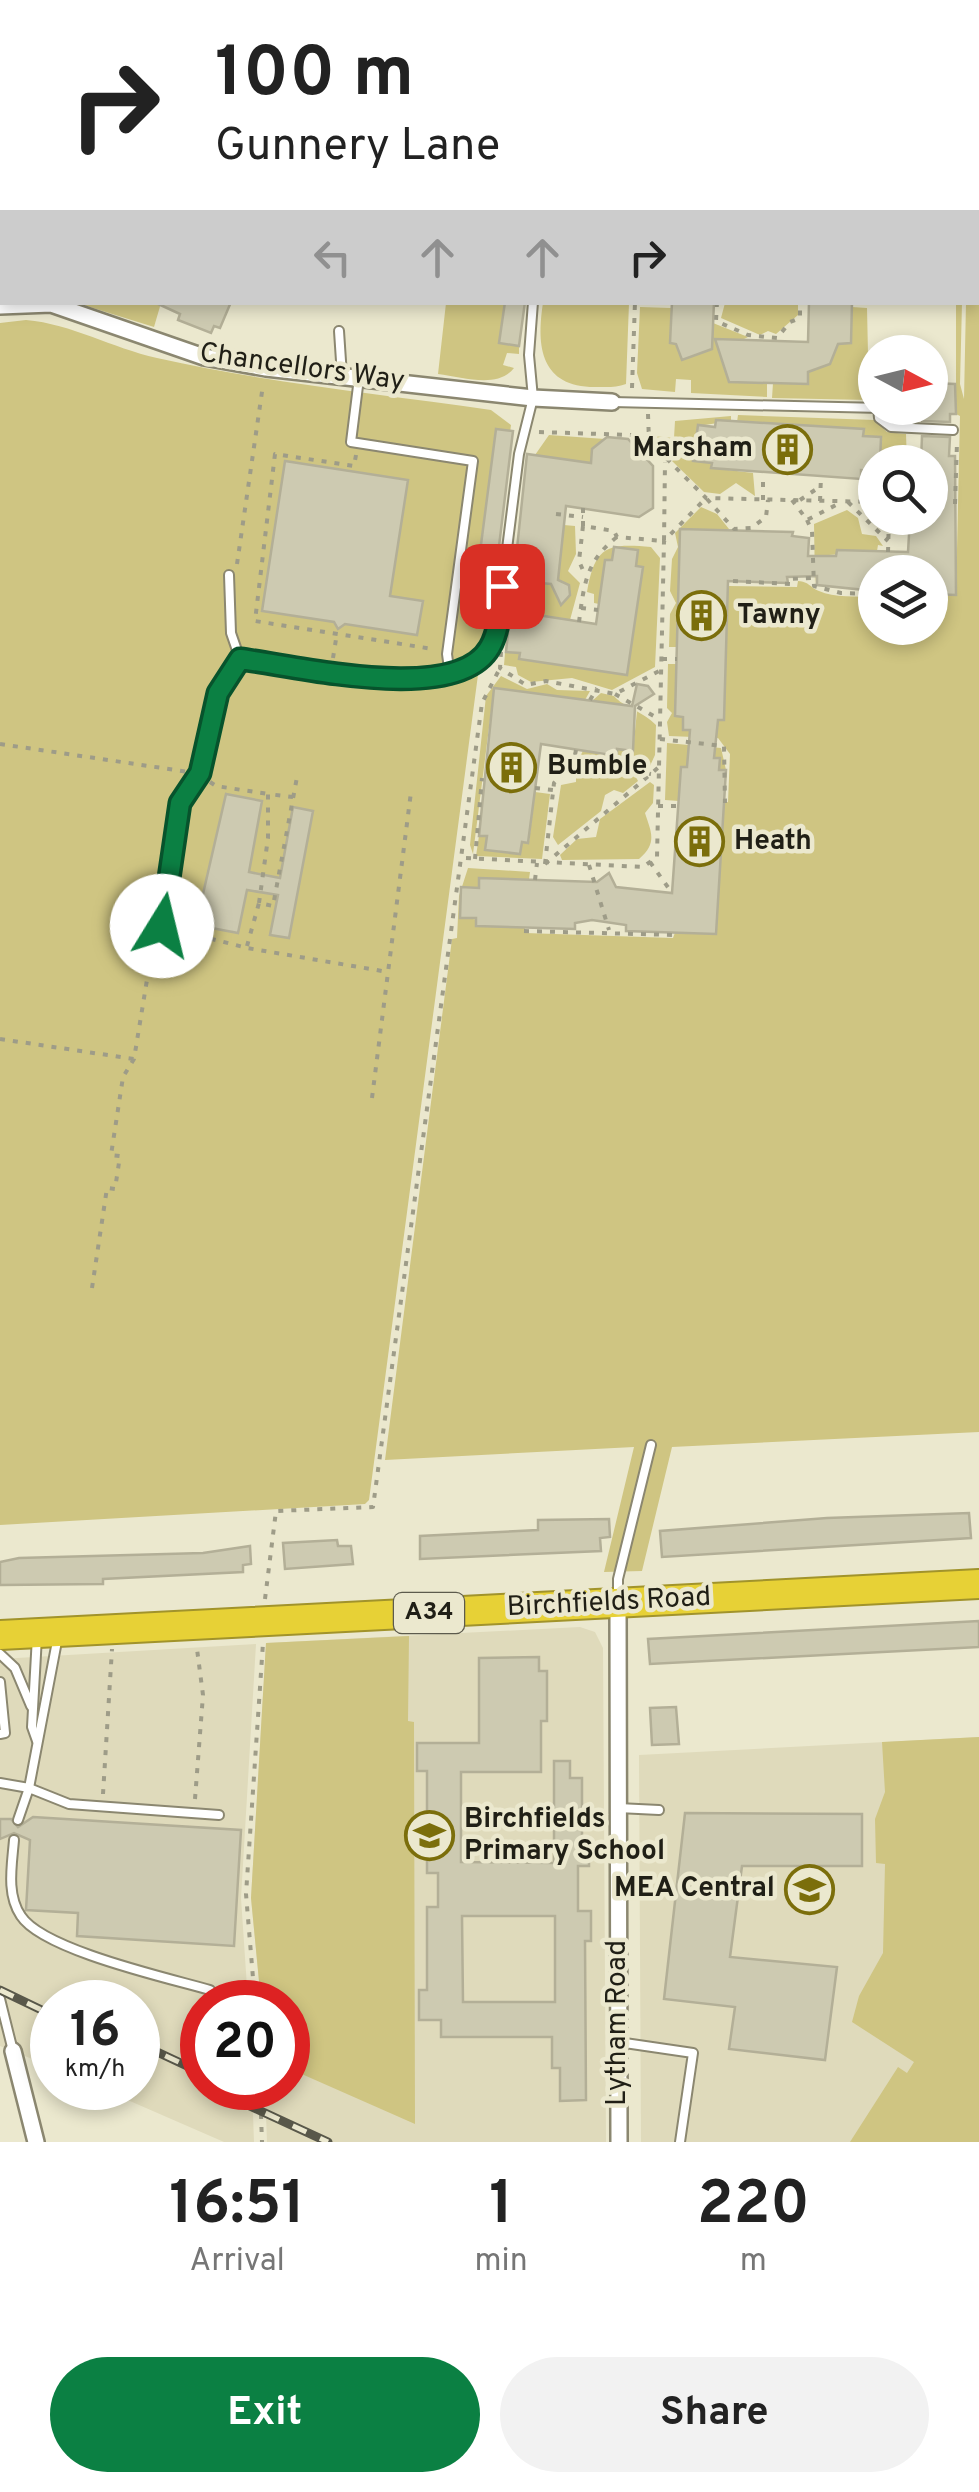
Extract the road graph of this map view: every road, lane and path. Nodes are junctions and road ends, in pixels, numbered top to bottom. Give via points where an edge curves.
1 (26, 305) edge
2 (54, 305) edge
3 (534, 305) edge
4 (636, 305) edge
5 (716, 305) edge
6 (800, 305) edge
7 (0, 306) edge
8 (339, 331) dead end
9 (266, 368) junction
10 (342, 376) junction
11 (359, 378) junction
12 (533, 398) junction
13 (612, 402) joint
14 (632, 403) junction
15 (648, 404) junction
16 (858, 408) edge
17 (889, 425) edge
18 (953, 430) joint
19 (528, 432) junction
20 (648, 441) junction
21 (357, 443) junction
22 (665, 462) junction
23 (763, 474) dead end
24 (821, 477) dead end
25 (820, 486) junction
26 (706, 498) junction
27 (766, 500) junction
28 (796, 500) junction
29 (820, 501) junction
30 (845, 502) junction
31 (858, 502) edge
32 (955, 504) dead end
33 (583, 508) dead end
34 (556, 514) dead end
35 (583, 517) junction
36 (806, 520) junction
37 (583, 526) junction
38 (888, 535) edge
39 (617, 537) junction
40 (664, 541) junction
41 (888, 541) junction
42 (888, 552) dead end
43 (229, 575) joint
44 (584, 575) junction
45 (811, 578) junction
46 (732, 581) dead end
47 (858, 592) edge
48 (581, 608) junction
49 (598, 610) dead end
50 (579, 622) dead end
51 (337, 633) junction
52 (491, 645) junction
53 (448, 654) junction
54 (677, 658) dead end
55 (240, 659) junction
56 (662, 659) junction
57 (500, 668) junction
58 (332, 670) junction
59 (661, 670) junction
60 (450, 676) junction
61 (597, 688) junction
62 (615, 694) junction
63 (590, 700) dead end
64 (660, 720) junction
65 (660, 739) junction
66 (0, 744) edge
67 (576, 750) dead end
68 (574, 764) junction
69 (659, 768) junction
70 (200, 773) junction
71 (651, 774) junction
72 (297, 777) dead end
73 (482, 778) dead end
74 (535, 788) dead end
75 (554, 790) junction
76 (411, 792) dead end
77 (268, 794) junction
78 (294, 797) junction
79 (725, 803) dead end
80 (658, 806) junction
81 (678, 806) dead end
82 (268, 838) junction
83 (285, 840) junction
84 (463, 858) junction
85 (474, 859) junction
86 (650, 862) junction
87 (536, 864) junction
88 (545, 864) junction
89 (589, 865) junction
90 (535, 880) dead end
91 (672, 893) dead end
92 (259, 903) junction
93 (162, 926) junction
94 (524, 931) dead end
95 (610, 932) junction
96 (674, 936) dead end
97 (247, 948) junction
98 (388, 972) junction
99 (0, 1039) edge
100 (134, 1059) junction
101 (372, 1098) dead end
102 (92, 1288) dead end
103 (652, 1445) dead end
104 (979, 1584) edge
105 (618, 1603) junction
106 (265, 1622) junction
107 (48, 1632) junction
108 (0, 1635) edge
109 (196, 1645) dead end
110 (112, 1650) dead end
111 (0, 1654) edge
112 (0, 1682) edge
113 (33, 1710) junction
114 (2, 1734) edge
115 (37, 1741) junction
116 (0, 1784) edge
117 (29, 1788) junction
118 (102, 1806) junction
119 (618, 1808) junction
120 (659, 1810) dead end
121 (194, 1814) junction
122 (219, 1815) dead end
123 (18, 1820) dead end
124 (14, 1840) dead end
125 (0, 1870) edge
126 (12, 1871) junction
127 (253, 1980) edge
128 (180, 1981) edge
129 (0, 1999) edge
130 (617, 2042) junction
131 (14, 2051) joint
132 (261, 2110) edge
133 (36, 2142) edge
134 (262, 2142) edge
135 (618, 2142) edge
136 (680, 2142) edge

1 - 7 street, Chancellors Way
2 - 9 street, Chancellors Way via 204,357
3 - 12 lane
4 - 14 path
5 - 6 path via 716,320 770,339 800,318
8 - 10 lane
9 - 10 street, Chancellors Way
9 - 43 path via 236,576
10 - 11 street, Chancellors Way
11 - 12 street, Chancellors Way
11 - 21 lane via 351,442
12 - 13 street, Chancellors Way
12 - 19 lane
13 - 14 lane
14 - 15 lane
15 - 16 lane
15 - 20 path
17 - 18 lane
18 - 32 path
19 - 20 path
19 - 52 lane via 519,454
20 - 22 path
21 - 51 path via 354,466 275,454 262,541 268,542 255,620
21 - 53 lane via 473,461
22 - 26 path
22 - 40 path
23 - 27 path
24 - 25 path
25 - 28 path
25 - 29 path
26 - 27 path
26 - 27 path via 734,529 766,518
26 - 40 path
27 - 28 path
28 - 29 path
28 - 36 path
29 - 30 path
30 - 31 path
30 - 36 path
30 - 41 path
33 - 35 path
34 - 35 path
35 - 37 path
36 - 45 path via 812,531
37 - 39 path
37 - 44 path
38 - 41 path
39 - 40 path
39 - 44 path via 597,552
40 - 56 path
41 - 42 path
43 - 55 lane via 231,633
44 - 48 path
45 - 46 path via 790,584
45 - 47 path via 818,588
48 - 49 path
48 - 50 path
51 - 53 path
51 - 58 path
52 - 57 path via 501,648
52 - 60 lane
53 - 60 lane
54 - 56 path
55 - 58 lane
55 - 70 lane via 218,693
56 - 59 path
57 - 61 path via 526,685
57 - 84 path via 482,703
58 - 60 lane
59 - 62 path
59 - 64 path
61 - 62 path
61 - 63 path
62 - 64 path
64 - 65 path
65 - 69 path
65 - 79 path via 724,746
66 - 70 path
67 - 68 path
68 - 71 path
68 - 75 path
69 - 71 path
69 - 80 path
70 - 77 path via 216,786
70 - 93 lane via 180,803
71 - 88 path
72 - 78 path
73 - 85 path
74 - 75 path
75 - 88 path
76 - 98 path
77 - 78 path
77 - 82 path
78 - 83 path
80 - 81 path
80 - 86 path via 657,857
82 - 83 path
82 - 92 path
83 - 92 path via 274,906
84 - 85 path
84 - 106 path via 373,1507 276,1511
85 - 87 path
86 - 89 path
86 - 91 path
87 - 88 path
87 - 90 path
88 - 89 path
89 - 95 path
92 - 97 path
93 - 97 path
93 - 100 path via 150,943
94 - 95 path
95 - 96 path
97 - 98 path
98 - 101 path
99 - 100 path
100 - 102 path via 124,1077 111,1155 120,1156 115,1189 106,1188
103 - 105 lane via 618,1579
104 - 105 highway, Birchfields Road / A34
105 - 106 highway, Birchfields Road / A34
105 - 119 street, Lytham Road
106 - 107 highway, Birchfields Road / A34
106 - 127 path via 246,1894
107 - 108 highway, Birchfields Road / A34
107 - 113 lane
107 - 115 lane
109 - 121 path via 203,1695
110 - 118 path
111 - 113 lane via 15,1668
112 - 114 lane
113 - 115 lane
115 - 117 lane
116 - 117 lane
117 - 118 lane via 50,1799
117 - 123 lane
118 - 121 lane
119 - 120 lane
119 - 130 street, Lytham Road
121 - 122 lane
124 - 126 lane
125 - 126 lane
126 - 128 lane via 16,1905 33,1928 70,1949
129 - 131 lane
130 - 135 street, Lytham Road
130 - 136 lane via 693,2053
131 - 133 street
132 - 134 path

